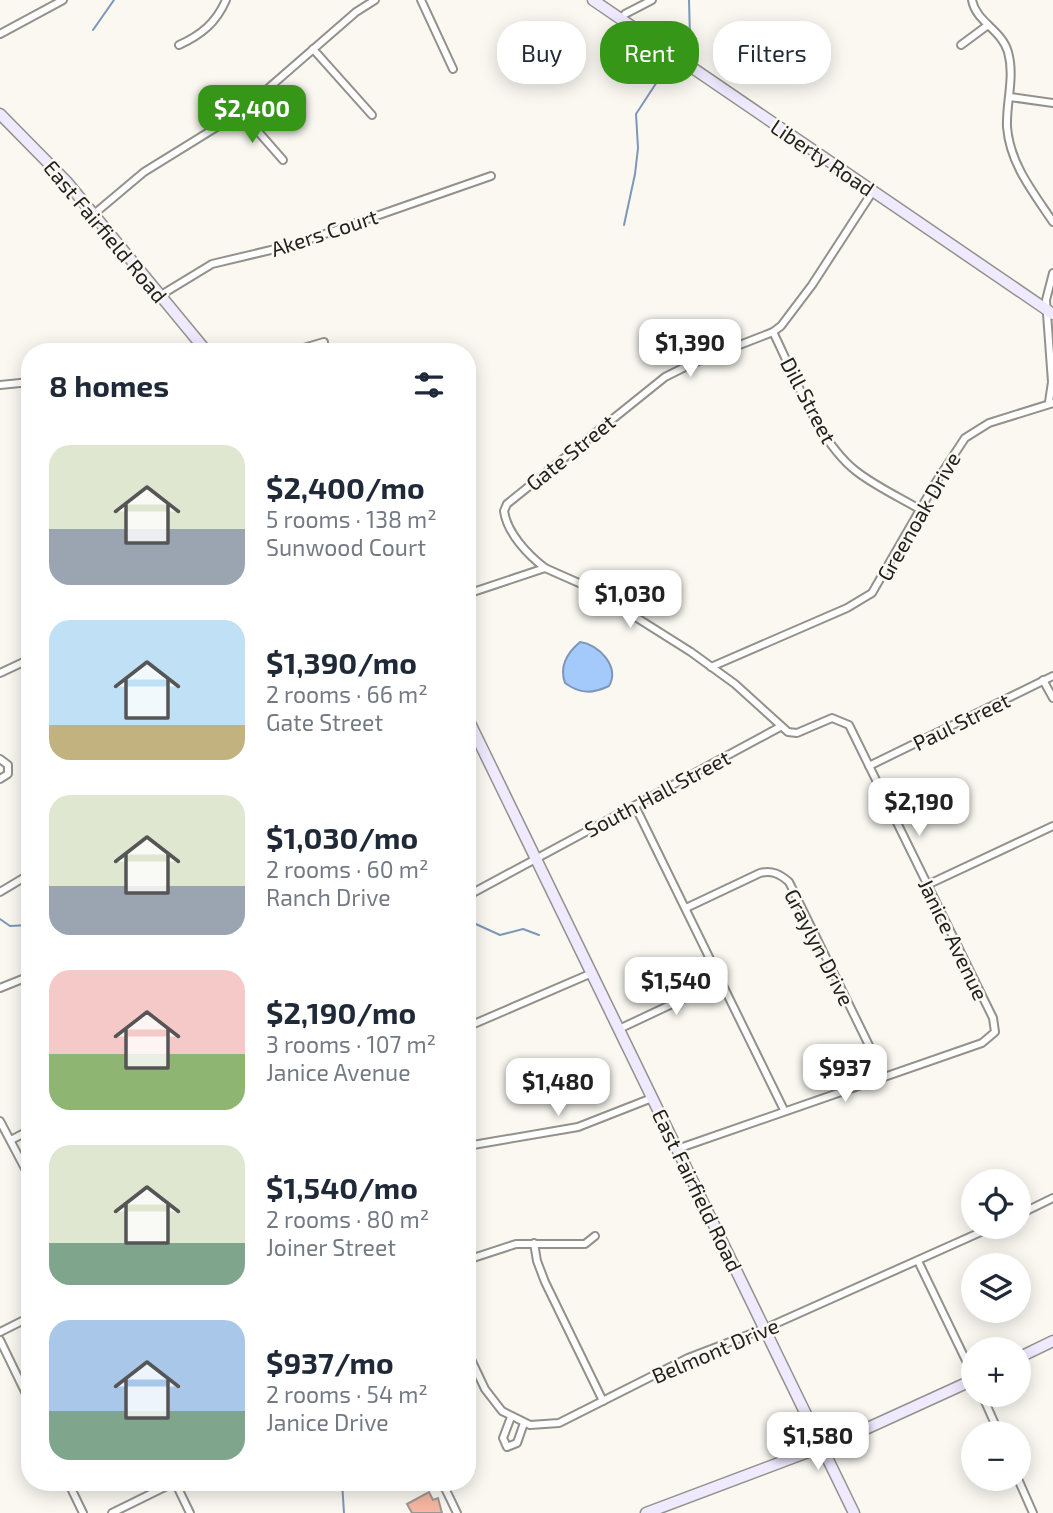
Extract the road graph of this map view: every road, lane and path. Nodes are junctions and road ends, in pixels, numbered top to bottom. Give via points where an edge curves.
1 (63, 0) edge
2 (226, 0) edge
3 (375, 0) edge
4 (421, 0) edge
5 (593, 0) edge
6 (652, 0) edge
7 (972, 0) edge
8 (621, 19) junction
9 (988, 25) junction
10 (0, 34) edge
11 (179, 45) dead end
12 (961, 45) dead end
13 (313, 48) junction
14 (453, 69) dead end
15 (1010, 97) junction
16 (1053, 103) edge
17 (241, 112) junction
18 (0, 114) edge
19 (372, 115) dead end
20 (283, 160) dead end
21 (491, 176) dead end
22 (873, 191) junction
23 (94, 215) junction
24 (1053, 222) edge
25 (1053, 273) edge
26 (161, 295) junction
27 (1051, 310) edge
28 (774, 332) junction
29 (324, 342) dead end
30 (199, 343) edge
31 (321, 343) edge
32 (21, 383) edge
33 (0, 385) edge
34 (1051, 402) edge
35 (921, 510) junction
36 (545, 568) junction
37 (476, 591) edge
38 (21, 663) edge
39 (711, 667) junction
40 (0, 673) edge
41 (1053, 676) edge
42 (1044, 680) junction
43 (1053, 698) edge
44 (780, 727) junction
45 (476, 736) edge
46 (0, 759) edge
47 (869, 766) junction
48 (0, 779) edge
49 (635, 806) junction
50 (1053, 826) edge
51 (534, 858) junction
52 (21, 879) edge
53 (927, 885) junction
54 (476, 891) edge
55 (0, 892) edge
56 (686, 908) junction
57 (592, 973) junction
58 (21, 980) edge
59 (721, 981) junction
60 (0, 988) edge
61 (476, 1023) edge
62 (618, 1029) junction
63 (884, 1076) junction
64 (652, 1098) junction
65 (784, 1110) junction
66 (0, 1121) edge
67 (21, 1135) edge
68 (11, 1140) junction
69 (476, 1144) edge
70 (677, 1149) junction
71 (21, 1160) edge
72 (1053, 1199) edge
73 (1031, 1209) edge
74 (595, 1236) dead end
75 (966, 1239) edge
76 (534, 1244) junction
77 (476, 1257) edge
78 (918, 1261) junction
79 (21, 1322) edge
80 (766, 1328) junction
81 (0, 1332) edge
82 (0, 1340) edge
83 (1053, 1341) edge
84 (961, 1352) edge
85 (1031, 1352) edge
86 (476, 1368) edge
87 (21, 1383) edge
88 (961, 1384) edge
89 (603, 1401) junction
90 (510, 1417) junction
91 (524, 1423) junction
92 (824, 1447) junction
93 (72, 1491) edge
94 (157, 1491) edge
95 (179, 1491) edge
96 (446, 1491) edge
97 (1023, 1491) edge
98 (83, 1513) edge
99 (112, 1513) edge
100 (190, 1513) edge
101 (457, 1513) edge
102 (646, 1513) edge
103 (854, 1513) edge
104 (1033, 1513) edge

1 - 10 street
2 - 11 street via 205,30
3 - 13 street
4 - 14 street
5 - 8 main road, Liberty Road
6 - 8 street
7 - 9 street
8 - 22 main road, Liberty Road
9 - 12 street
9 - 15 street via 1007,48
13 - 17 street
13 - 19 street
15 - 16 street
15 - 24 street via 1007,126 1013,155 1024,181
17 - 20 street
17 - 23 street via 144,172
18 - 23 main road, East Fairfield Road
21 - 26 street, Akers Court via 296,244 222,261
22 - 27 main road, Liberty Road
22 - 28 street via 812,285
23 - 26 main road, East Fairfield Road
25 - 27 street, Greenoak Drive via 1046,300
26 - 30 main road, East Fairfield Road
27 - 34 street, Greenoak Drive
28 - 35 street, Dill Street via 834,448 856,471
28 - 36 street, Gate Street via 665,377 507,503 504,511 509,526
29 - 31 street
32 - 33 street
34 - 35 street, Greenoak Drive via 989,422 965,438
35 - 39 street, Greenoak Drive via 872,593 848,608
36 - 37 street
36 - 39 street via 588,587
38 - 40 street
39 - 44 street
41 - 42 street, Paul Street
42 - 43 street
42 - 47 street, Paul Street
44 - 47 street, Janice Avenue via 797,733 832,718 841,720 849,725
44 - 49 street, South Hall Street
45 - 51 main road, East Fairfield Road
46 - 48 street via 9,770
47 - 53 street, Janice Avenue
49 - 51 street, South Hall Street
49 - 56 street
50 - 53 street
51 - 54 street, South Hall Street
51 - 57 main road, East Fairfield Road
52 - 55 street
53 - 63 street, Janice Avenue via 993,1018 995,1032 982,1042
56 - 59 street
56 - 63 street, Graylyn Drive via 760,873 772,872 789,882
57 - 61 street
57 - 62 main road, East Fairfield Road
58 - 60 street
59 - 62 street
59 - 65 street
62 - 64 main road, East Fairfield Road
63 - 65 street
64 - 69 street via 578,1127
64 - 70 main road, East Fairfield Road
65 - 70 street
66 - 68 street
67 - 68 street
68 - 71 street
70 - 80 main road, East Fairfield Road
72 - 73 street
74 - 76 street via 585,1244
75 - 78 street, Belmont Drive
76 - 77 street
76 - 89 street via 545,1282
78 - 80 street, Belmont Drive
78 - 84 street
79 - 81 street
80 - 89 street, Belmont Drive via 688,1358
80 - 92 main road, East Fairfield Road
82 - 87 street
83 - 85 main road
86 - 90 street, Belmont Drive via 494,1403
88 - 92 main road
89 - 91 street, Belmont Drive via 559,1423
90 - 91 street, Belmont Drive
90 - 91 street via 503,1438 507,1447 517,1443
92 - 102 main road
92 - 103 main road, East Fairfield Road
93 - 98 street
94 - 99 street
95 - 100 street
96 - 101 street
97 - 104 street

